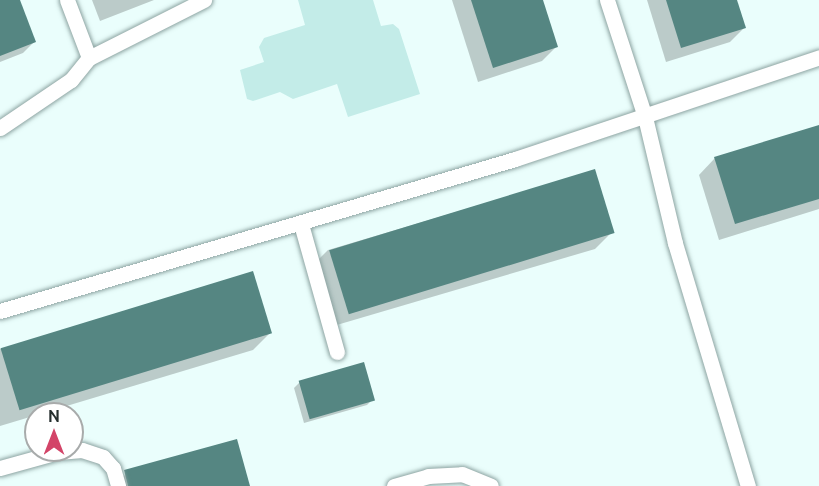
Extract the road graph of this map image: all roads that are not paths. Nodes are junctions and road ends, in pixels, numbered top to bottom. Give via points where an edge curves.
1 (67, 0) edge
2 (204, 0) edge
3 (607, 0) edge
4 (819, 57) edge
5 (89, 58) junction
6 (645, 117) junction
7 (0, 128) edge
8 (301, 224) junction
9 (0, 311) edge
10 (337, 352) dead end
11 (0, 468) edge
12 (118, 486) edge
13 (394, 486) edge
14 (491, 486) edge
15 (748, 486) edge

1 - 5 lane
2 - 5 lane
3 - 6 lane
4 - 6 lane
5 - 7 lane via 71,80
6 - 8 lane
6 - 15 lane via 675,243
8 - 9 lane
8 - 10 lane
11 - 12 lane via 58,452 82,450 103,457 113,468
13 - 14 lane via 428,476 462,474

